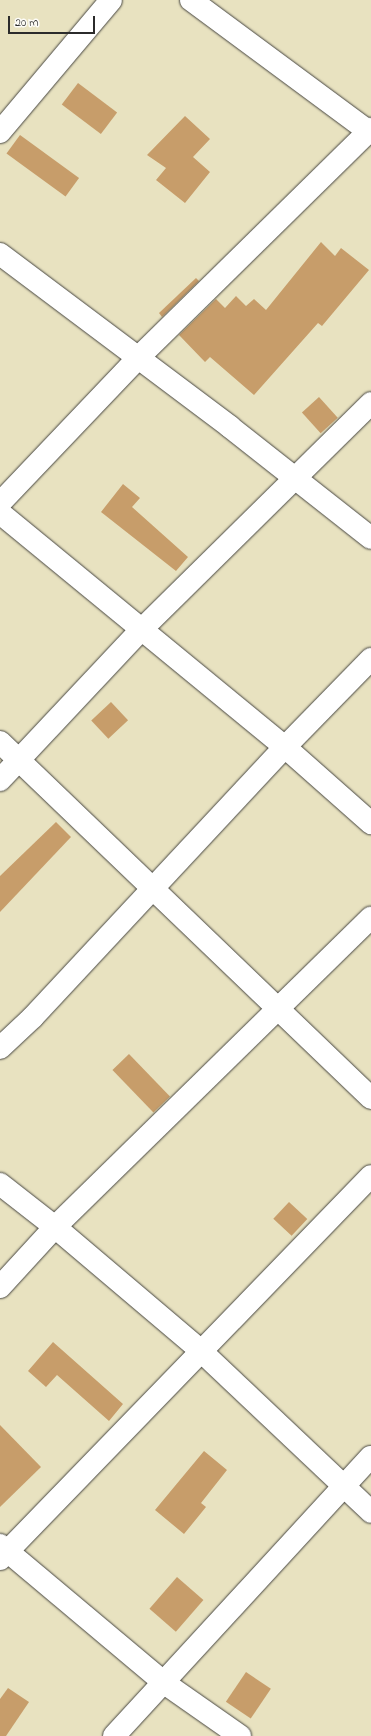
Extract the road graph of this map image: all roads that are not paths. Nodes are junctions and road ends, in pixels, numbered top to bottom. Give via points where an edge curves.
1 (111, 0) edge
2 (191, 0) edge
3 (370, 131) edge
4 (0, 132) edge
5 (0, 254) edge
6 (138, 358) junction
7 (371, 403) edge
8 (294, 478) junction
9 (0, 503) edge
10 (0, 513) edge
11 (371, 538) edge
12 (141, 630) junction
13 (371, 659) edge
14 (0, 742) edge
15 (284, 747) junction
16 (19, 759) junction
17 (0, 780) edge
18 (371, 823) edge
19 (153, 888) junction
20 (371, 918) edge
21 (278, 1008) junction
22 (0, 1048) edge
23 (371, 1098) edge
24 (371, 1176) edge
25 (0, 1184) edge
26 (55, 1227) junction
27 (0, 1286) edge
28 (201, 1351) junction
29 (371, 1457) edge
30 (344, 1486) junction
31 (371, 1512) edge
32 (2, 1552) edge
33 (163, 1682) junction
34 (114, 1736) edge
35 (240, 1736) edge

1 - 4 street
2 - 3 street
3 - 6 street
5 - 6 street
6 - 8 street
6 - 9 street
7 - 8 street
8 - 11 street
8 - 12 street
10 - 12 street
12 - 15 street
12 - 16 street
13 - 15 street
14 - 16 street
15 - 18 street
15 - 19 street
16 - 17 street
16 - 19 street
19 - 21 street
19 - 22 street via 33,1017
20 - 21 street
21 - 23 street
21 - 26 street
24 - 28 street
25 - 26 street
26 - 27 street
26 - 28 street
28 - 30 street
28 - 32 street
29 - 30 street
30 - 31 street
30 - 33 street
32 - 33 street
33 - 34 street
33 - 35 street

